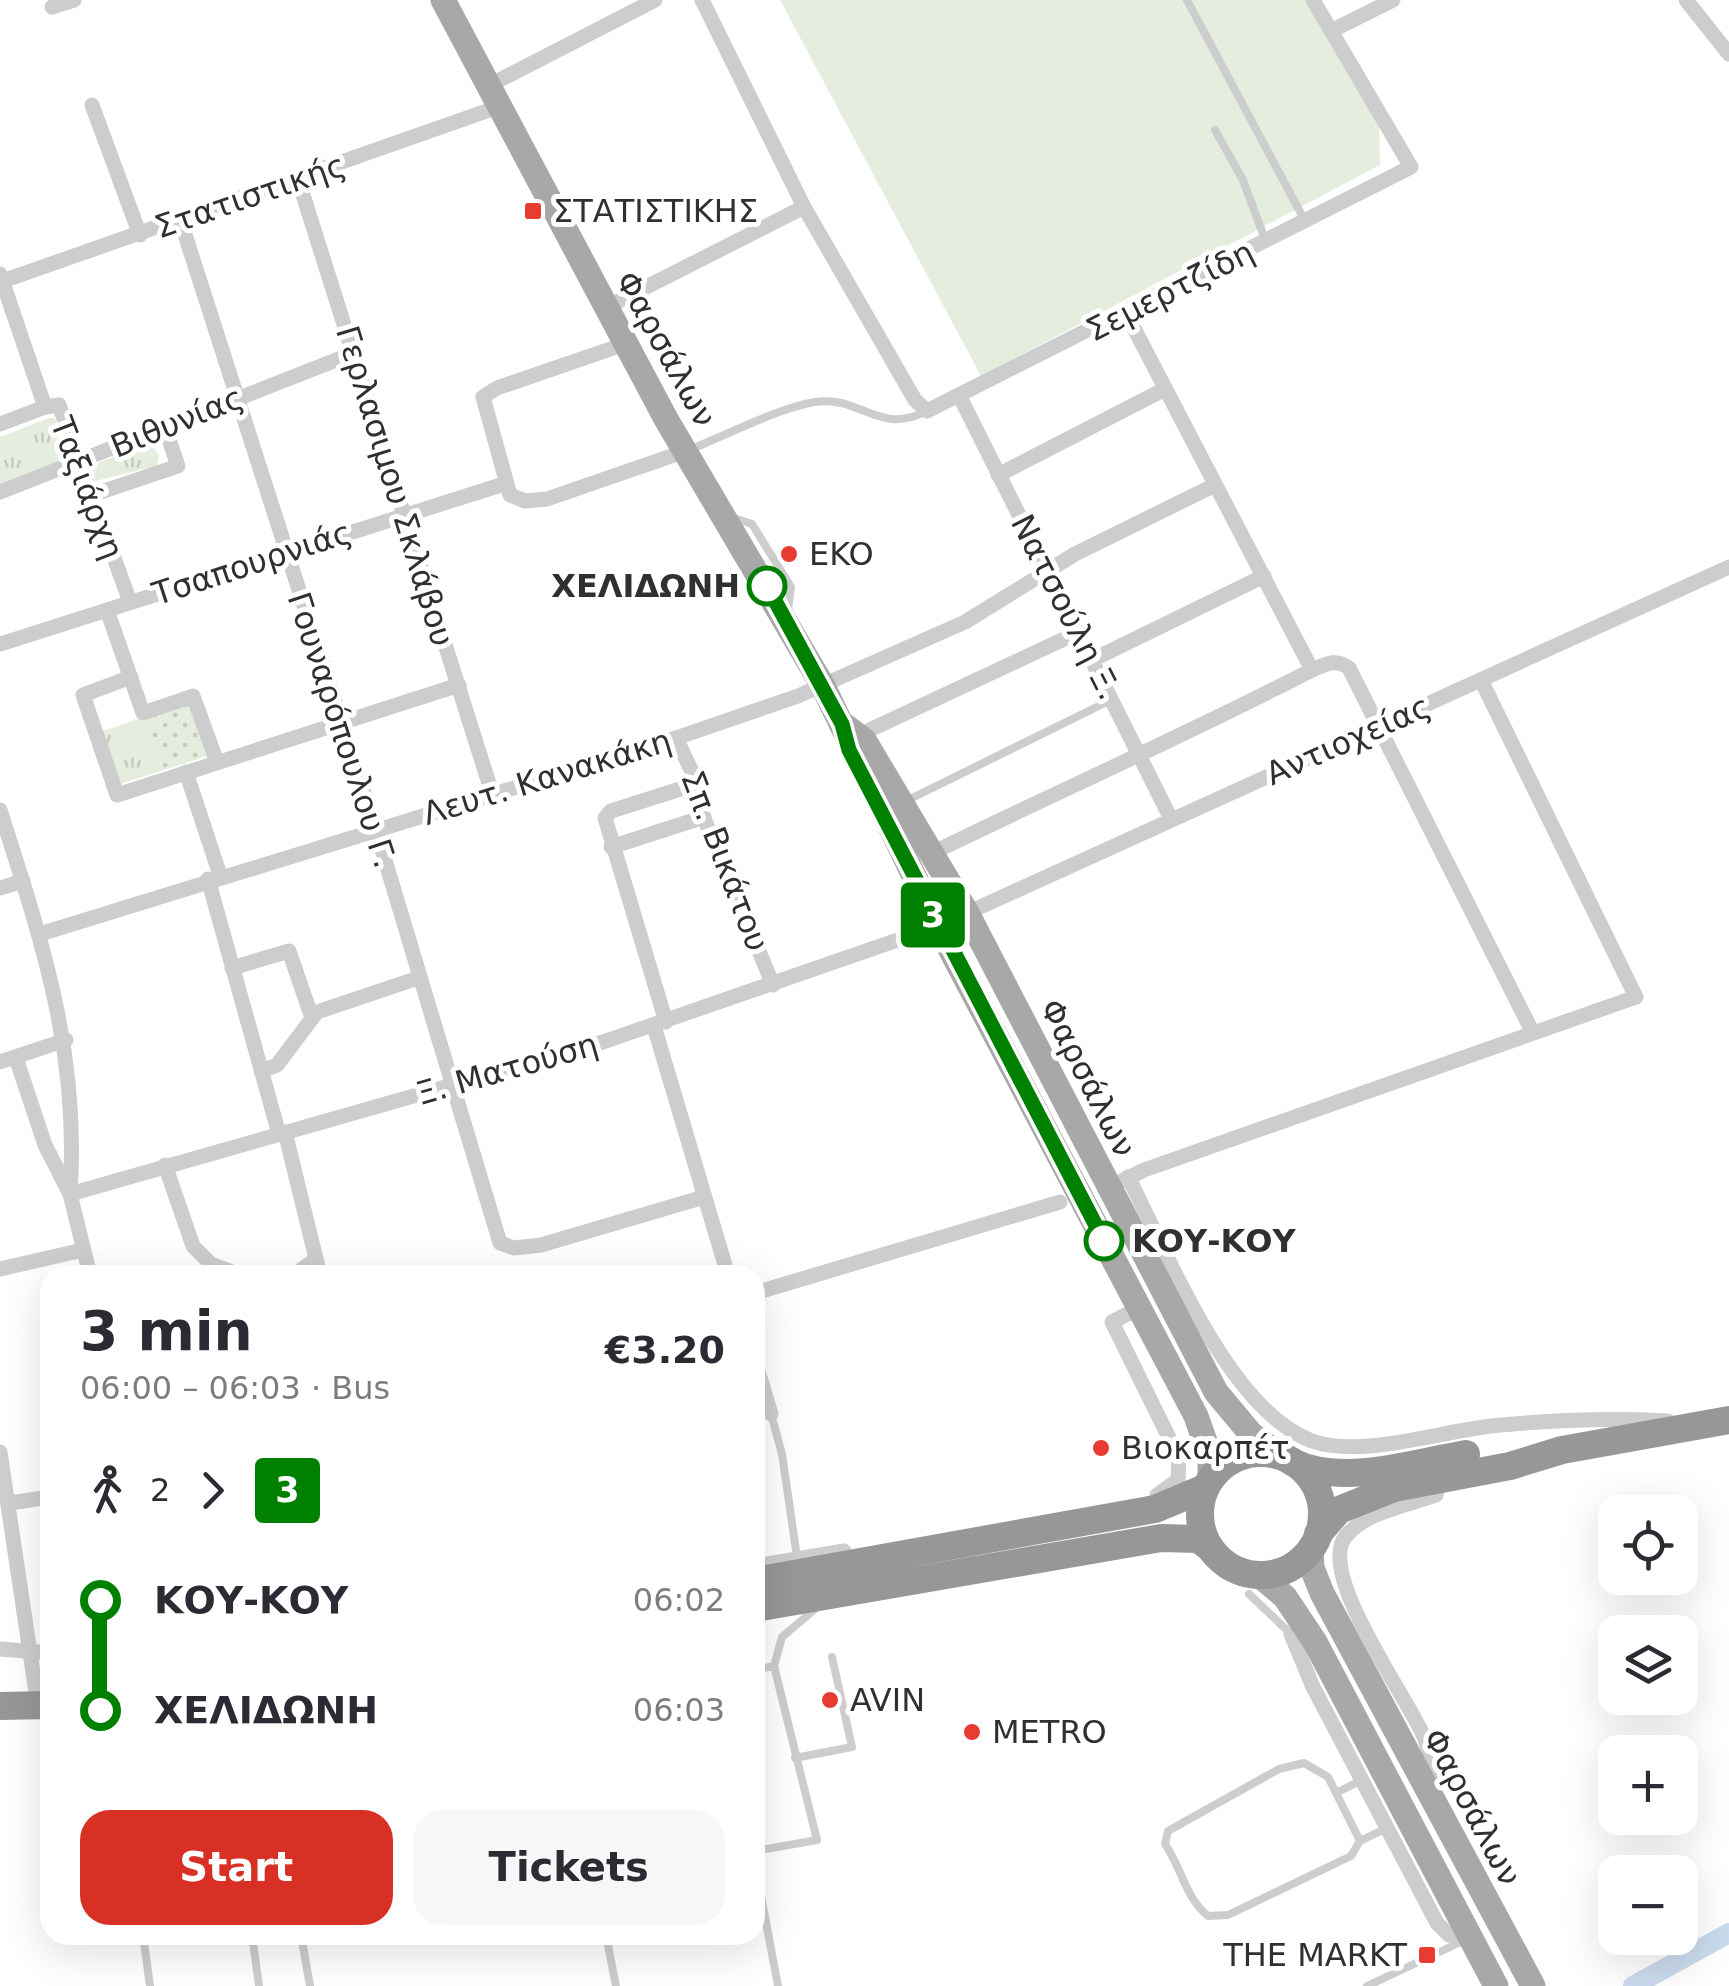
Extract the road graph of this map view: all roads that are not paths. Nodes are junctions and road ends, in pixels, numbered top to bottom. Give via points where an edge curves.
1 (74, 0) edge
2 (443, 0) edge
3 (655, 0) edge
4 (702, 0) edge
5 (1187, 0) edge
6 (1313, 0) edge
7 (1393, 0) edge
8 (1686, 0) edge
9 (52, 7) dead end
10 (1331, 31) junction
11 (1729, 54) edge
12 (493, 96) junction
13 (92, 105) dead end
14 (1214, 130) dead end
15 (298, 179) junction
16 (804, 206) junction
17 (180, 219) junction
18 (1305, 222) junction
19 (140, 235) junction
20 (1266, 242) junction
21 (1, 279) edge
22 (605, 308) junction
23 (1126, 313) junction
24 (625, 344) junction
25 (354, 353) junction
26 (1163, 390) junction
27 (236, 396) junction
28 (960, 396) junction
29 (45, 407) junction
30 (927, 412) junction
31 (0, 424) edge
32 (166, 428) junction
33 (686, 451) junction
34 (80, 461) junction
35 (998, 475) junction
36 (504, 484) junction
37 (1214, 485) junction
38 (0, 492) edge
39 (92, 496) junction
40 (403, 514) junction
41 (285, 552) junction
42 (1729, 567) edge
43 (1047, 572) junction
44 (1264, 576) junction
45 (130, 602) junction
46 (107, 610) junction
47 (1078, 632) junction
48 (0, 644) edge
49 (1092, 660) junction
50 (1312, 670) junction
51 (130, 678) junction
52 (1481, 680) junction
53 (458, 686) junction
54 (822, 686) junction
55 (1113, 699) junction
56 (341, 723) junction
57 (1380, 726) junction
58 (850, 729) junction
59 (676, 738) junction
60 (1142, 754) junction
61 (217, 762) junction
62 (186, 772) junction
63 (696, 784) junction
64 (492, 793) junction
65 (901, 804) junction
66 (0, 810) edge
67 (704, 817) junction
68 (1171, 819) junction
69 (376, 830) junction
70 (611, 847) junction
71 (930, 854) junction
72 (214, 877) junction
73 (23, 881) junction
74 (0, 888) edge
75 (967, 913) junction
76 (938, 926) junction
77 (40, 934) junction
78 (232, 968) junction
79 (418, 978) junction
80 (773, 984) junction
81 (312, 1018) junction
82 (660, 1024) junction
83 (1532, 1031) junction
84 (66, 1040) junction
85 (8, 1060) edge
86 (261, 1071) junction
87 (450, 1085) junction
88 (282, 1133) junction
89 (166, 1165) junction
90 (1118, 1182) junction
91 (70, 1194) junction
92 (704, 1198) junction
93 (1060, 1202) dead end
94 (82, 1250) junction
95 (87, 1265) edge
96 (215, 1265) edge
97 (317, 1265) edge
98 (725, 1265) edge
99 (0, 1269) edge
100 (765, 1290) edge
101 (1138, 1308) junction
102 (765, 1392) edge
103 (772, 1414) joint
104 (1715, 1422) edge
105 (1562, 1450) junction
106 (0, 1452) edge
107 (1286, 1459) junction
108 (1208, 1484) junction
109 (1438, 1486) junction
110 (40, 1498) edge
111 (10, 1503) junction
112 (1105, 1513) junction
113 (1314, 1541) junction
114 (1209, 1546) junction
115 (797, 1559) junction
116 (765, 1564) edge
117 (765, 1578) edge
118 (1254, 1584) junction
119 (837, 1593) junction
120 (765, 1606) edge
121 (1299, 1630) junction
122 (0, 1649) edge
123 (30, 1652) junction
124 (40, 1653) edge
125 (832, 1657) dead end
126 (774, 1666) junction
127 (765, 1668) edge
128 (40, 1691) edge
129 (0, 1706) edge
130 (40, 1706) edge
131 (795, 1758) junction
132 (1362, 1780) junction
133 (1336, 1793) junction
134 (1435, 1809) junction
135 (1386, 1828) junction
136 (1360, 1841) junction
137 (765, 1849) edge
138 (765, 1917) edge
139 (1471, 1937) junction
140 (144, 1945) edge
141 (253, 1945) edge
142 (304, 1945) edge
143 (608, 1945) edge
144 (1488, 1983) edge
145 (150, 1986) edge
146 (258, 1986) edge
147 (310, 1986) edge
148 (616, 1986) edge
149 (778, 1986) edge
150 (1367, 1986) edge
151 (1533, 1986) edge

1 - 9 street
2 - 12 main road, Φαρσάλων
3 - 12 street, Στατιστικής
4 - 16 street
5 - 18 lane
6 - 10 street
7 - 10 street
8 - 11 street
10 - 18 street, Σεμερτζίδη via 1411,167
12 - 15 street, Στατιστικής
12 - 22 main road, Φαρσάλων
13 - 19 street
14 - 20 lane via 1243,180
15 - 17 street, Στατιστικής
15 - 25 street, Γερλασιμου Σκλάβου
16 - 22 street
16 - 30 street
17 - 19 street, Στατιστικής
17 - 27 street, Γουναρόπουλου Γ.
18 - 20 street, Σεμερτζίδη
19 - 21 street, Στατιστικής
20 - 23 street, Σεμερτζίδη
21 - 29 street, Ταξιάρχη
22 - 24 main road, Φαρσάλων
23 - 26 street
23 - 28 street, Σεμερτζίδη
24 - 33 main road, Φαρσάλων
24 - 36 street via 483,397
25 - 27 street, Βιθυνίας
25 - 40 street, Γερλασιμου Σκλάβου
26 - 35 street
26 - 37 street
27 - 32 street, Βιθυνίας
27 - 41 street, Γουναρόπουλου Γ.
28 - 30 street, Σεμερτζίδη
28 - 35 street, Νατσούλη Ξ.
29 - 31 street
29 - 34 street, Ταξιάρχη via 59,404
30 - 33 lane via 899,422 844,404 813,402
32 - 34 street, Βιθυνίας
32 - 39 street via 178,466
33 - 36 street via 547,499 525,501
33 - 54 main road, Φαρσάλων
34 - 38 street, Βιθυνίας
34 - 39 street, Ταξιάρχη
35 - 43 street, Νατσούλη Ξ.
36 - 40 street, Τσαπουρνιάς
37 - 43 street, Λευτ. Κανακάκη
37 - 44 street
39 - 45 street, Ταξιάρχη
40 - 41 street, Τσαπουρνιάς
40 - 53 street, Γερλασιμου Σκλάβου
41 - 45 street, Τσαπουρνιάς
41 - 56 street, Γουναρόπουλου Γ.
42 - 52 street, Αντιοχείας
43 - 47 street, Νατσούλη Ξ.
43 - 54 street, Λευτ. Κανακάκη via 965,622
44 - 49 street
44 - 50 street
45 - 46 street, Τσαπουρνιάς
46 - 48 street, Τσαπουρνιάς
46 - 51 street, Ταξιάρχη
47 - 49 street, Νατσούλη Ξ.
47 - 58 street
49 - 55 street, Νατσούλη Ξ.
50 - 57 street via 1334,661 1349,668
50 - 60 street
51 - 61 street, Ταξιάρχη via 143,712 193,696
51 - 62 street via 83,695 117,796
52 - 57 street, Αντιοχείας
52 - 83 street via 1636,996
53 - 56 street
53 - 64 street, Γερλασιμου Σκλάβου
54 - 58 main road, Φαρσάλων
54 - 59 street, Λευτ. Κανακάκη
55 - 60 street, Νατσούλη Ξ.
55 - 65 lane
56 - 61 street
56 - 69 street, Γουναρόπουλου Γ.
57 - 68 street, Αντιοχείας
57 - 83 street
58 - 65 main road, Φαρσάλων
58 - 76 main road, Φαρσάλων via 849,750
59 - 63 street, Σπ. Βικάτου
59 - 64 street, Λευτ. Κανακάκη
60 - 68 street, Νατσούλη Ξ.
60 - 71 street
61 - 62 street
62 - 72 street
63 - 67 street, Σπ. Βικάτου
63 - 70 street via 611,811 604,822
64 - 69 street, Λευτ. Κανακάκη
65 - 71 main road, Φαρσάλων
66 - 73 street
67 - 70 street
67 - 80 street, Σπ. Βικάτου
68 - 75 street, Αντιοχείας
69 - 72 street, Λευτ. Κανακάκη
69 - 79 street, Γουναρόπουλου Γ.
70 - 82 street
71 - 75 main road, Φαρσάλων
72 - 77 street, Λευτ. Κανακάκη
72 - 78 street
73 - 74 street
73 - 77 street
75 - 90 main road, Φαρσάλων
76 - 80 street, Ξ. Ματούση
76 - 101 main road, Φαρσάλων
77 - 84 street
78 - 81 street via 289,950
78 - 86 street
79 - 81 street
79 - 87 street, Γουναρόπουλου Γ.
80 - 82 street, Ξ. Ματούση
81 - 86 street via 277,1065
82 - 87 street, Ξ. Ματούση
82 - 92 street
83 - 90 street
84 - 85 street
84 - 91 street via 74,1127
85 - 91 street
86 - 88 street
87 - 88 street, Ξ. Ματούση
87 - 92 street, Γουναρόπουλου Γ. via 500,1243 540,1245
88 - 89 street, Ξ. Ματούση
88 - 97 street
89 - 91 street, Ξ. Ματούση
89 - 96 street via 193,1246
90 - 104 street via 1242,1382 1281,1422 1312,1441 1370,1444 1525,1424
90 - 107 main road, Φαρσάλων via 1226,1407
91 - 94 street
92 - 98 street
93 - 100 street
94 - 95 street
94 - 99 street
101 - 108 main road, Φαρσάλων via 1201,1429 1210,1456
101 - 112 street via 1112,1322 1177,1452 1180,1472 1176,1484
102 - 103 street
103 - 115 lane
104 - 105 highway
105 - 107 highway via 1510,1447 1345,1472 1312,1470
105 - 109 highway
106 - 111 street
107 - 108 highway via 1246,1455
107 - 113 highway via 1318,1494
108 - 112 highway via 1171,1506
108 - 114 highway via 1200,1514
109 - 113 highway via 1359,1500 1339,1510
109 - 134 street via 1360,1524 1338,1553 1352,1600 1426,1743
110 - 111 street
111 - 123 street
112 - 115 street
112 - 117 highway
113 - 118 highway via 1288,1568
113 - 134 main road, Φαρσάλων via 1322,1594
114 - 118 highway
114 - 119 highway via 1198,1539 1161,1538
115 - 116 street
118 - 121 main road, Φαρσάλων via 1277,1587
119 - 120 highway
119 - 126 lane via 782,1637
121 - 132 street via 1313,1687
121 - 139 main road, Φαρσάλων
122 - 123 street
123 - 124 street
123 - 128 street
125 - 131 lane via 852,1747
126 - 127 lane
126 - 131 lane
129 - 130 highway
131 - 137 lane via 817,1840
132 - 133 lane
132 - 135 street
133 - 136 lane
133 - 136 lane via 1314,1765 1290,1764 1168,1831 1165,1844 1192,1904 1217,1917 1351,1856
134 - 151 main road, Φαρσάλων
135 - 136 lane
135 - 139 street via 1437,1924 1450,1935
138 - 149 lane
139 - 144 main road, Φαρσάλων
139 - 150 lane
140 - 145 lane
141 - 146 lane
142 - 147 lane
143 - 148 lane

